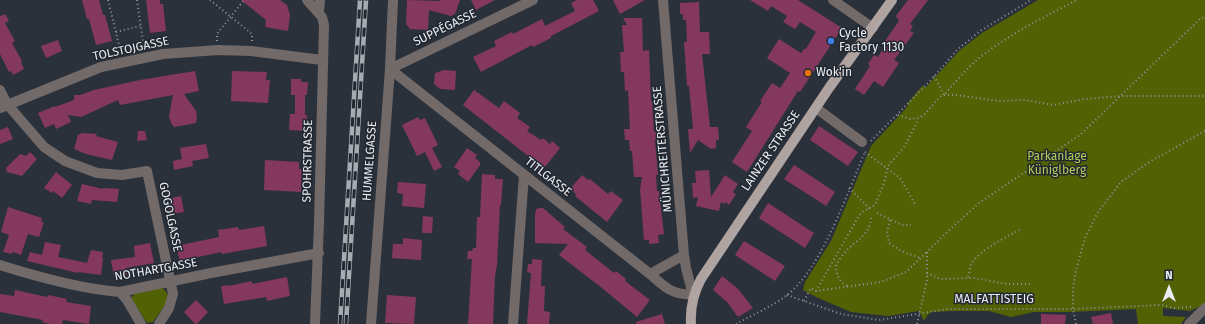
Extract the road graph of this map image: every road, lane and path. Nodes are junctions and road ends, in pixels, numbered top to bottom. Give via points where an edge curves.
1 (108, 0) edge
2 (137, 0) edge
3 (210, 0) edge
4 (244, 0) edge
5 (307, 0) edge
6 (320, 0) edge
7 (393, 0) edge
8 (533, 0) edge
9 (663, 0) edge
10 (833, 0) edge
11 (892, 0) edge
12 (1031, 0) edge
13 (1076, 0) edge
14 (318, 12) junction
15 (231, 17) junction
16 (1205, 17) edge
17 (140, 26) junction
18 (872, 28) junction
19 (116, 32) junction
20 (218, 50) junction
21 (251, 51) junction
22 (146, 57) junction
23 (322, 60) junction
24 (124, 62) junction
25 (390, 69) junction
26 (934, 76) junction
27 (0, 90) edge
28 (944, 95) junction
29 (1122, 96) junction
30 (1205, 96) edge
31 (4, 106) edge
32 (816, 108) junction
33 (897, 114) junction
34 (919, 118) junction
35 (1205, 130) edge
36 (865, 143) joint
37 (887, 169) junction
38 (524, 175) junction
39 (849, 188) junction
40 (915, 204) dead end
41 (870, 209) junction
42 (877, 213) dead end
43 (871, 218) dead end
44 (890, 220) junction
45 (911, 225) dead end
46 (1022, 229) dead end
47 (927, 252) junction
48 (318, 253) junction
49 (684, 255) junction
50 (921, 258) junction
51 (0, 266) edge
52 (927, 273) junction
53 (650, 274) junction
54 (968, 278) junction
55 (171, 282) junction
56 (1030, 284) dead end
57 (848, 287) junction
58 (816, 291) junction
59 (120, 292) junction
60 (693, 295) junction
61 (787, 295) junction
62 (804, 301) junction
63 (1201, 308) edge
64 (1073, 309) junction
65 (920, 313) junction
66 (141, 324) edge
67 (159, 324) edge
68 (315, 324) edge
69 (371, 324) edge
70 (513, 324) edge
71 (691, 324) edge
72 (736, 324) edge
73 (917, 324) edge
74 (1076, 324) edge
75 (1190, 324) edge

1 - 19 path
2 - 17 path
3 - 15 path
4 - 15 path
5 - 14 street
6 - 14 street, SPOHRSTRASSE
7 - 25 street, HUMMELGASSE
8 - 25 street, SUPPÉGASSE
9 - 49 street, MÜNICHREITERSTRASSE
10 - 18 street
11 - 18 main road, LAINZER STRASSE
12 - 26 path via 980,31
13 - 28 path via 986,52
14 - 23 street, SPOHRSTRASSE via 324,25
15 - 20 path via 217,34
15 - 21 path via 252,34
16 - 29 path via 1160,56
17 - 19 path
17 - 22 path
18 - 32 main road, LAINZER STRASSE
19 - 24 path
20 - 21 street, TOLSTOJGASSE
20 - 22 street, TOLSTOJGASSE
21 - 23 street, TOLSTOJGASSE
22 - 24 street, TOLSTOJGASSE
23 - 48 street, SPOHRSTRASSE
24 - 31 street, TOLSTOJGASSE via 101,67
25 - 38 street, TITLGASSE
25 - 69 street, HUMMELGASSE
26 - 28 path
26 - 33 path
27 - 31 street, GOGOLGASSE
28 - 29 path via 956,94 999,101 1024,100 1053,105
28 - 34 path
29 - 30 path
29 - 47 path via 1080,135 979,203
31 - 55 street, GOGOLGASSE via 44,147 65,161 97,173 122,175 147,171
32 - 36 street
32 - 60 main road, LAINZER STRASSE via 701,279
33 - 34 path via 910,119
33 - 36 path
34 - 37 path via 904,147
35 - 64 path via 1151,161 1121,182 1098,212 1080,253 1073,289
37 - 39 path via 865,152
37 - 40 path via 900,178
37 - 41 path via 875,205
38 - 53 street, TITLGASSE
38 - 70 street
39 - 41 path
39 - 61 path via 826,242 803,280
41 - 58 path via 862,212 857,219
42 - 44 path
43 - 57 path via 864,235 845,252 836,265 837,276
44 - 45 path via 902,225
44 - 50 path via 887,232 889,243 901,251
46 - 54 path via 988,247 978,256 971,265
47 - 50 path
47 - 52 path
48 - 55 street, NOTHARTGASSE
48 - 68 street, SPOHRSTRASSE
49 - 53 street
49 - 60 street, MÜNICHREITERSTRASSE
50 - 57 path via 906,272 881,282
51 - 59 street, NOTHARTGASSE via 45,278
52 - 54 path via 940,279
52 - 65 path
53 - 60 street, TITLGASSE via 667,289 678,294
54 - 56 path via 1006,284
55 - 59 street, NOTHARTGASSE
55 - 67 street, GOGOLGASSE via 171,302
57 - 58 path
58 - 62 path via 811,288
59 - 66 street
60 - 71 main road, LAINZER STRASSE
61 - 62 path, MALFATTISTEIG
61 - 72 path
62 - 65 path, MALFATTISTEIG via 842,314 879,320
63 - 64 path, MALFATTISTEIG via 1174,308 1162,305
63 - 75 street
64 - 65 path, MALFATTISTEIG via 948,309
64 - 74 path
65 - 73 path

